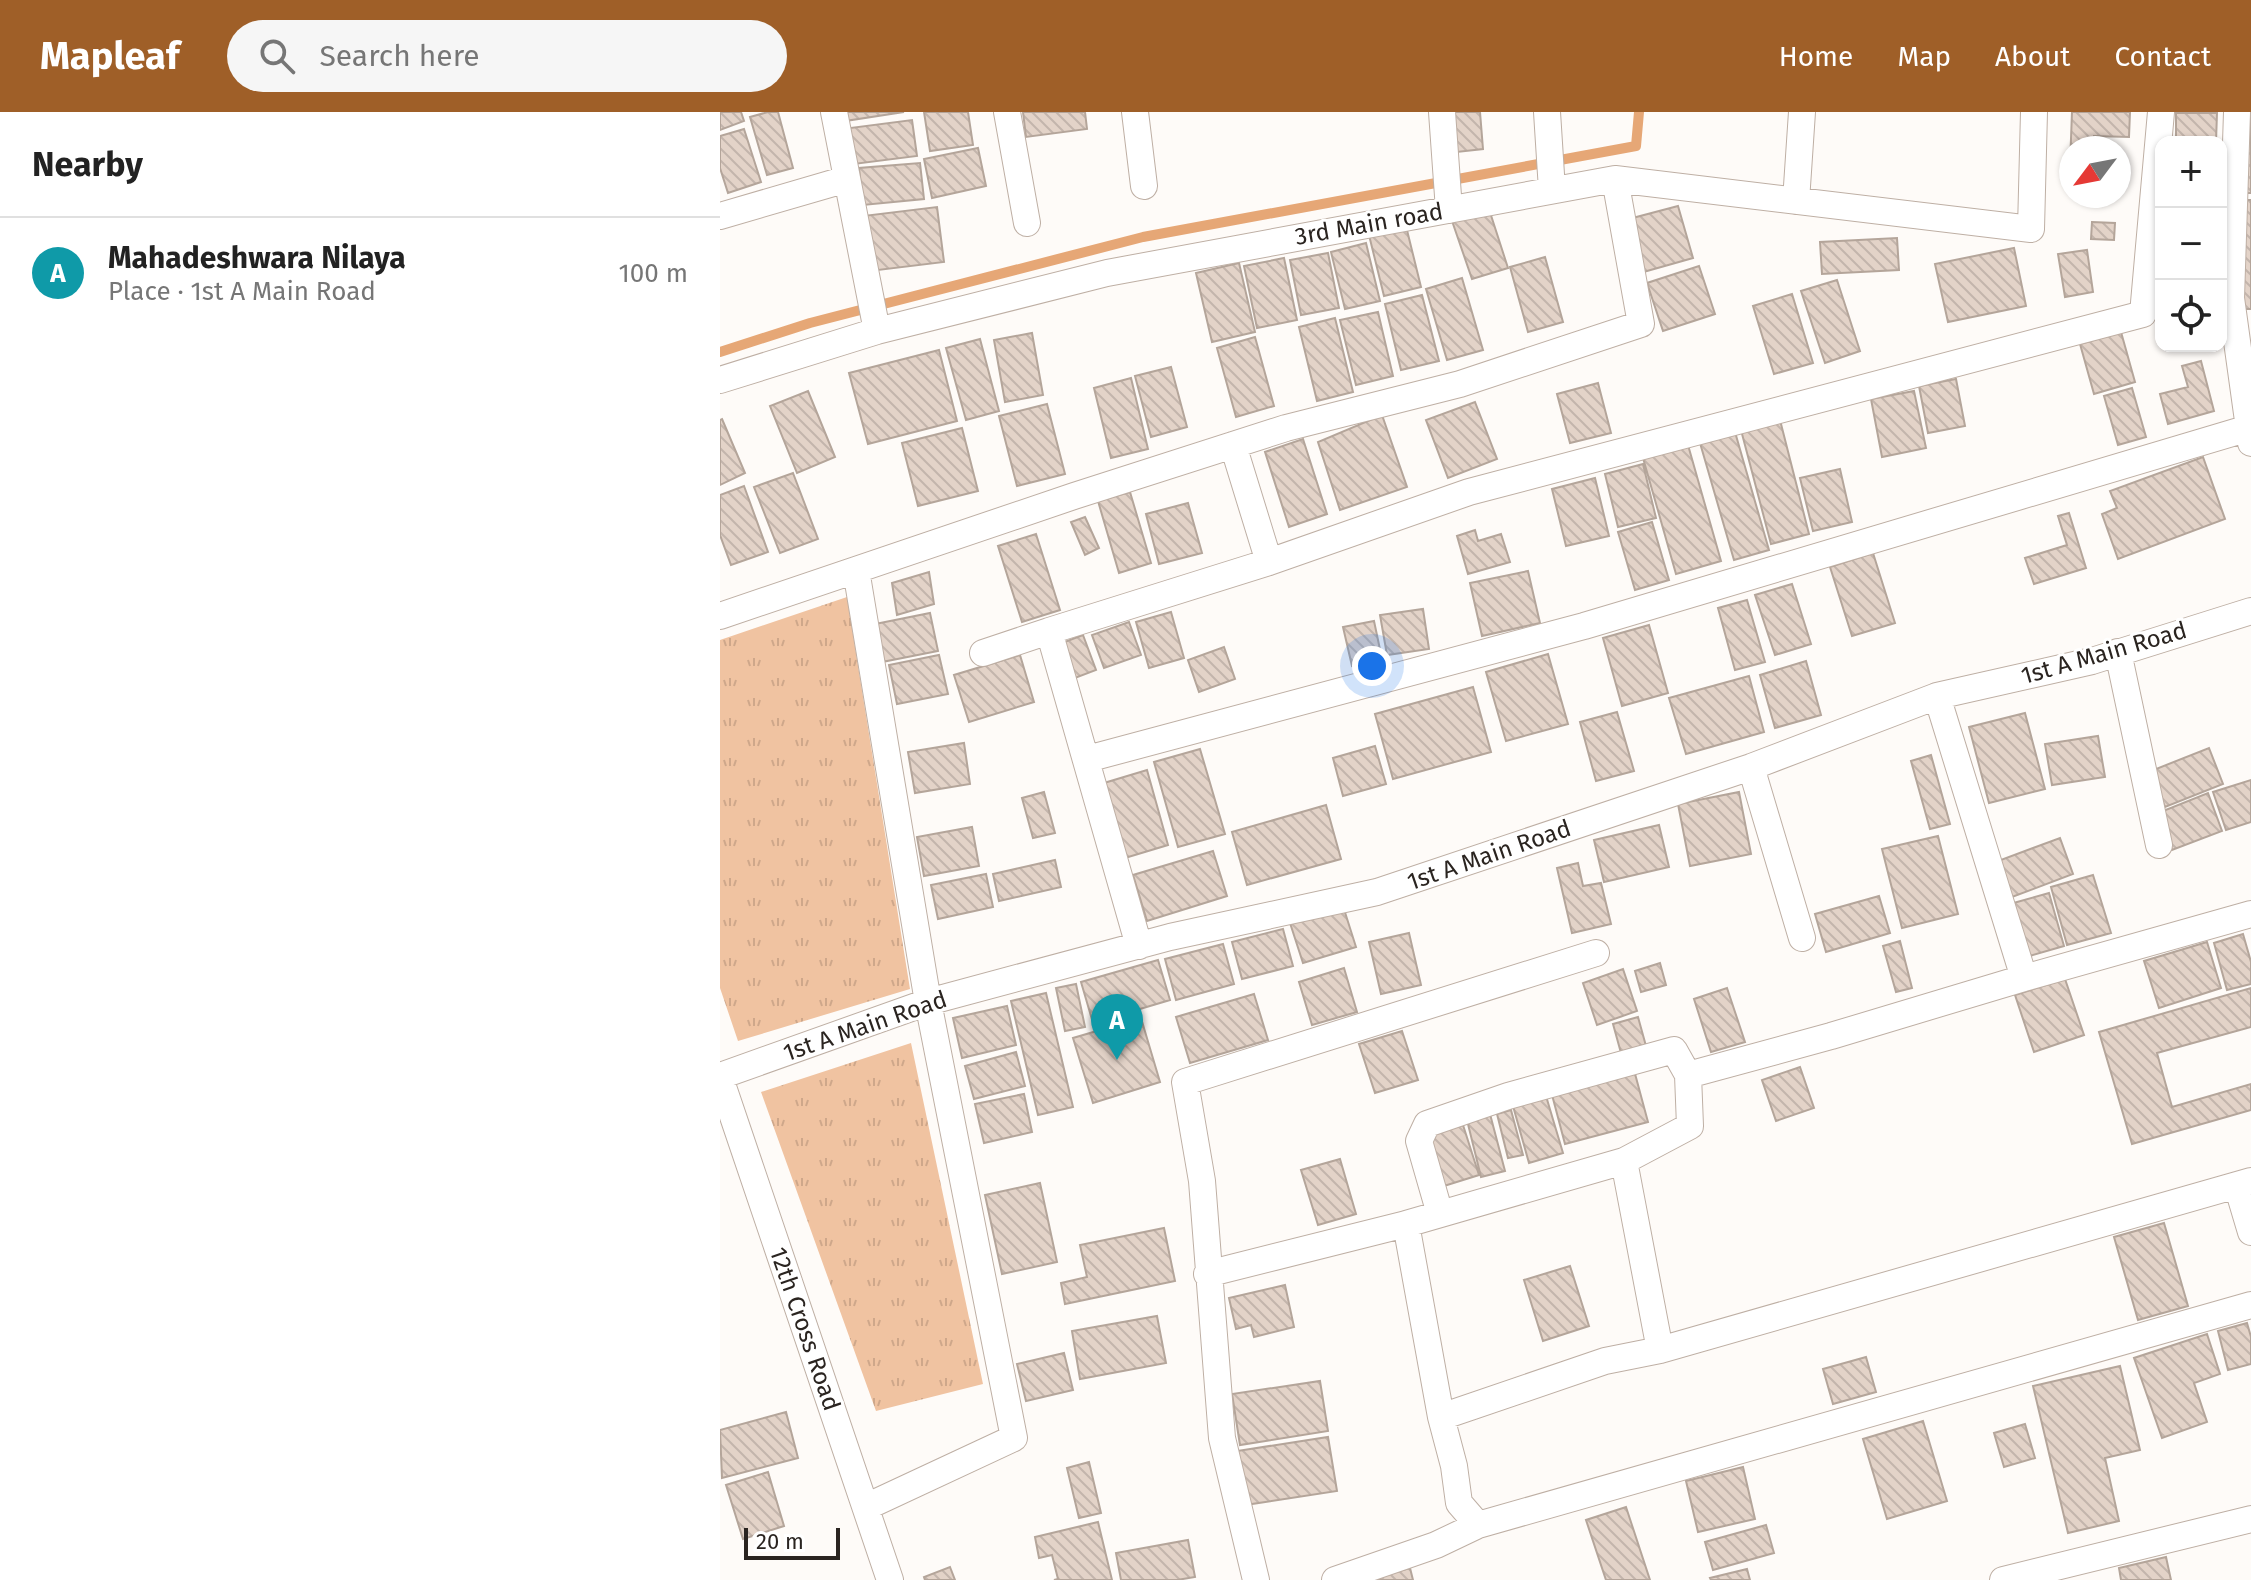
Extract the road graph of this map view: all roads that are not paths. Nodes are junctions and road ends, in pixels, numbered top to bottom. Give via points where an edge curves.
1 (834, 112) edge
2 (1007, 112) edge
3 (1135, 112) edge
4 (1442, 112) edge
5 (1547, 112) edge
6 (1802, 112) edge
7 (2034, 112) edge
8 (2161, 112) edge
9 (2237, 112) edge
10 (847, 179) junction
11 (1615, 179) junction
12 (1144, 186) dead end
13 (1552, 190) junction
14 (1796, 201) junction
15 (1449, 210) junction
16 (720, 216) edge
17 (1027, 223) dead end
18 (876, 327) junction
19 (720, 380) edge
20 (2250, 435) edge
21 (1233, 445) junction
22 (1269, 562) junction
23 (856, 570) junction
24 (2251, 611) edge
25 (720, 616) edge
26 (1049, 631) junction
27 (2118, 652) junction
28 (983, 653) dead end
29 (1937, 696) junction
30 (1087, 759) junction
31 (1751, 767) junction
32 (2159, 845) dead end
33 (2251, 914) edge
34 (1802, 938) dead end
35 (1139, 946) junction
36 (1596, 953) dead end
37 (2024, 978) junction
38 (928, 1002) junction
39 (1688, 1075) junction
40 (720, 1077) edge
41 (1624, 1161) junction
42 (2244, 1183) edge
43 (1440, 1214) junction
44 (1406, 1224) junction
45 (2251, 1232) edge
46 (1207, 1274) junction
47 (2251, 1305) edge
48 (1660, 1350) junction
49 (1441, 1417) junction
50 (866, 1507) junction
51 (2251, 1519) edge
52 (1478, 1525) junction
53 (890, 1580) edge
54 (1256, 1580) edge
55 (1335, 1580) edge
56 (2003, 1580) edge

1 - 10 street
2 - 17 street
3 - 12 street
4 - 15 street
5 - 13 street
6 - 14 street
7 - 14 street, 3rd Main road via 2031,229
8 - 22 street via 2143,314 1469,492
9 - 20 street via 2231,298
10 - 16 street
10 - 18 street
11 - 13 street, 3rd Main road
11 - 14 street, 3rd Main road
11 - 21 street via 1641,324 1460,384
13 - 15 street, 3rd Main road
15 - 18 street, 3rd Main road via 1107,273
18 - 19 street, 3rd Main road
20 - 30 street via 1584,626
21 - 22 street
21 - 23 street
22 - 26 street
23 - 25 street
23 - 38 street
24 - 27 street, 1st A Main Road
26 - 28 street
26 - 30 street
27 - 29 street, 1st A Main Road
27 - 32 street
29 - 31 street, 1st A Main Road
29 - 37 street
30 - 35 street
31 - 34 street
31 - 35 street, 1st A Main Road via 1377,892
33 - 37 street
35 - 38 street, 1st A Main Road
36 - 46 street via 1185,1082 1202,1181
37 - 39 street
38 - 40 street, 1st A Main Road
38 - 50 street via 1014,1438
39 - 41 street via 1690,1126
39 - 43 street via 1674,1050 1427,1124 1419,1141
40 - 50 street, 12th Cross Road
41 - 43 street
41 - 48 street
42 - 45 street
42 - 48 street
43 - 44 street
44 - 46 street
44 - 49 street
46 - 54 street via 1222,1438
47 - 52 street
48 - 49 street via 1605,1361
49 - 52 street via 1459,1503
50 - 53 street, 12th Cross Road
51 - 56 street
52 - 55 street

